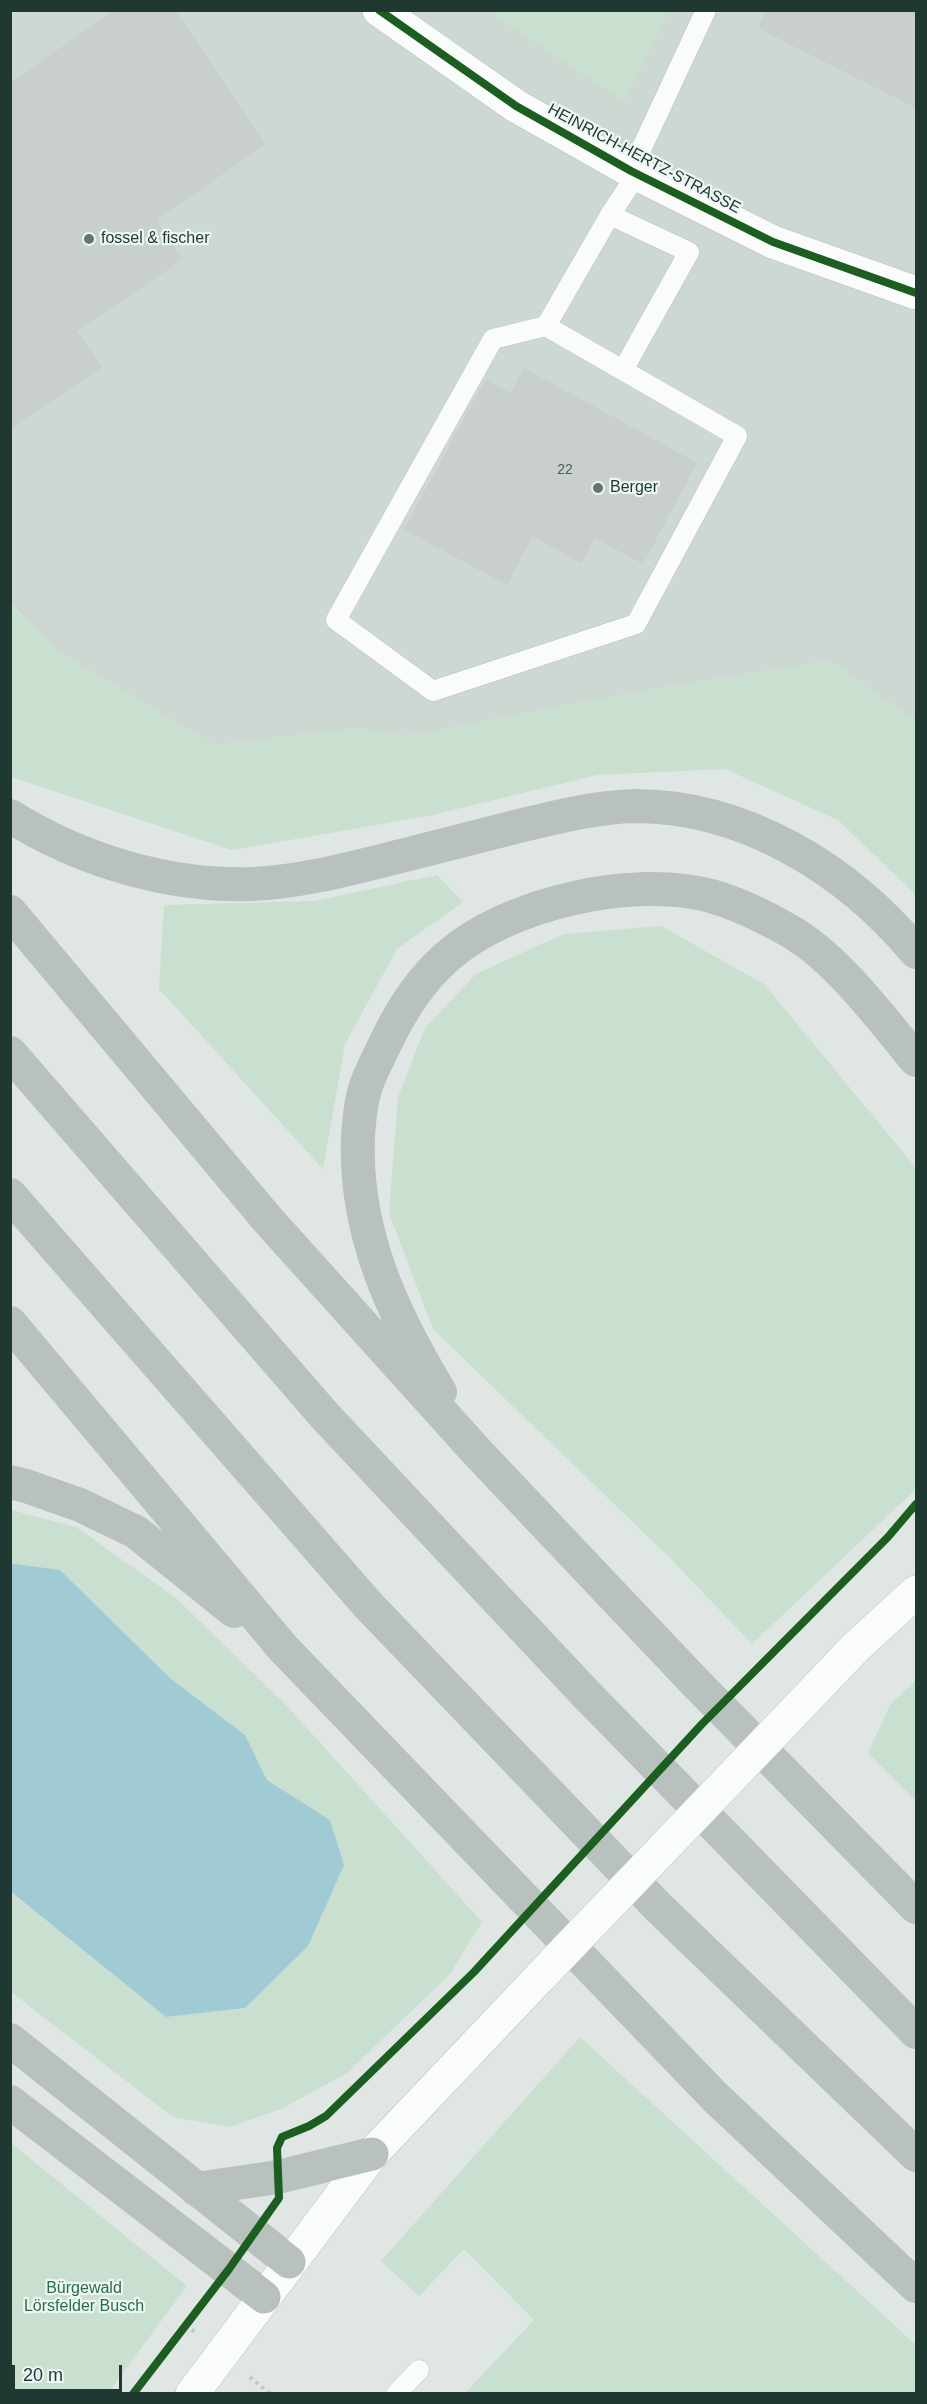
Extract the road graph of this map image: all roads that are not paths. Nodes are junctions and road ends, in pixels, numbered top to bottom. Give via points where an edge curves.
1 (379, 10) edge
2 (706, 10) edge
3 (634, 172) junction
4 (610, 215) junction
5 (916, 293) edge
6 (546, 326) junction
7 (623, 370) junction
8 (10, 816) edge
9 (10, 912) edge
10 (916, 952) edge
11 (10, 1053) edge
12 (916, 1060) edge
13 (10, 1195) edge
14 (10, 1323) edge
15 (477, 1452) junction
16 (10, 1482) edge
17 (916, 1592) edge
18 (284, 1648) junction
19 (916, 1906) edge
20 (916, 2032) edge
21 (10, 2040) edge
22 (10, 2102) edge
23 (372, 2154) junction
24 (916, 2155) edge
25 (196, 2189) junction
26 (289, 2262) junction
27 (916, 2286) edge
28 (264, 2297) junction
29 (419, 2370) dead end
30 (192, 2394) edge
31 (396, 2394) edge

1 - 3 main road, HEINRICH-HERTZ-STRASSE via 516,106
2 - 3 lane
3 - 4 lane
3 - 5 main road, HEINRICH-HERTZ-STRASSE via 773,242
4 - 6 lane
4 - 7 lane via 689,252
6 - 7 lane
6 - 7 lane via 493,339 336,620 433,691 636,624 737,436
8 - 10 highway via 83,854 136,870 186,880 251,884 314,877 580,812 634,806 686,810 773,837 851,886
9 - 15 highway via 268,1220
11 - 20 highway via 325,1416 585,1693
12 - 15 highway via 826,959 788,930 711,897 643,888 573,898 484,931 448,956 415,992 365,1087 358,1135 358,1187 368,1238 385,1286 427,1371
13 - 24 highway via 369,1606 657,1906
14 - 18 highway
15 - 19 highway via 692,1679
16 - 18 highway via 80,1505 136,1532
17 - 23 main road, bridge via 855,1648
18 - 27 highway via 715,2097
21 - 25 highway
22 - 28 highway
23 - 25 highway via 278,2177
23 - 26 main road
25 - 26 highway
26 - 28 main road
28 - 30 main road
29 - 31 lane

